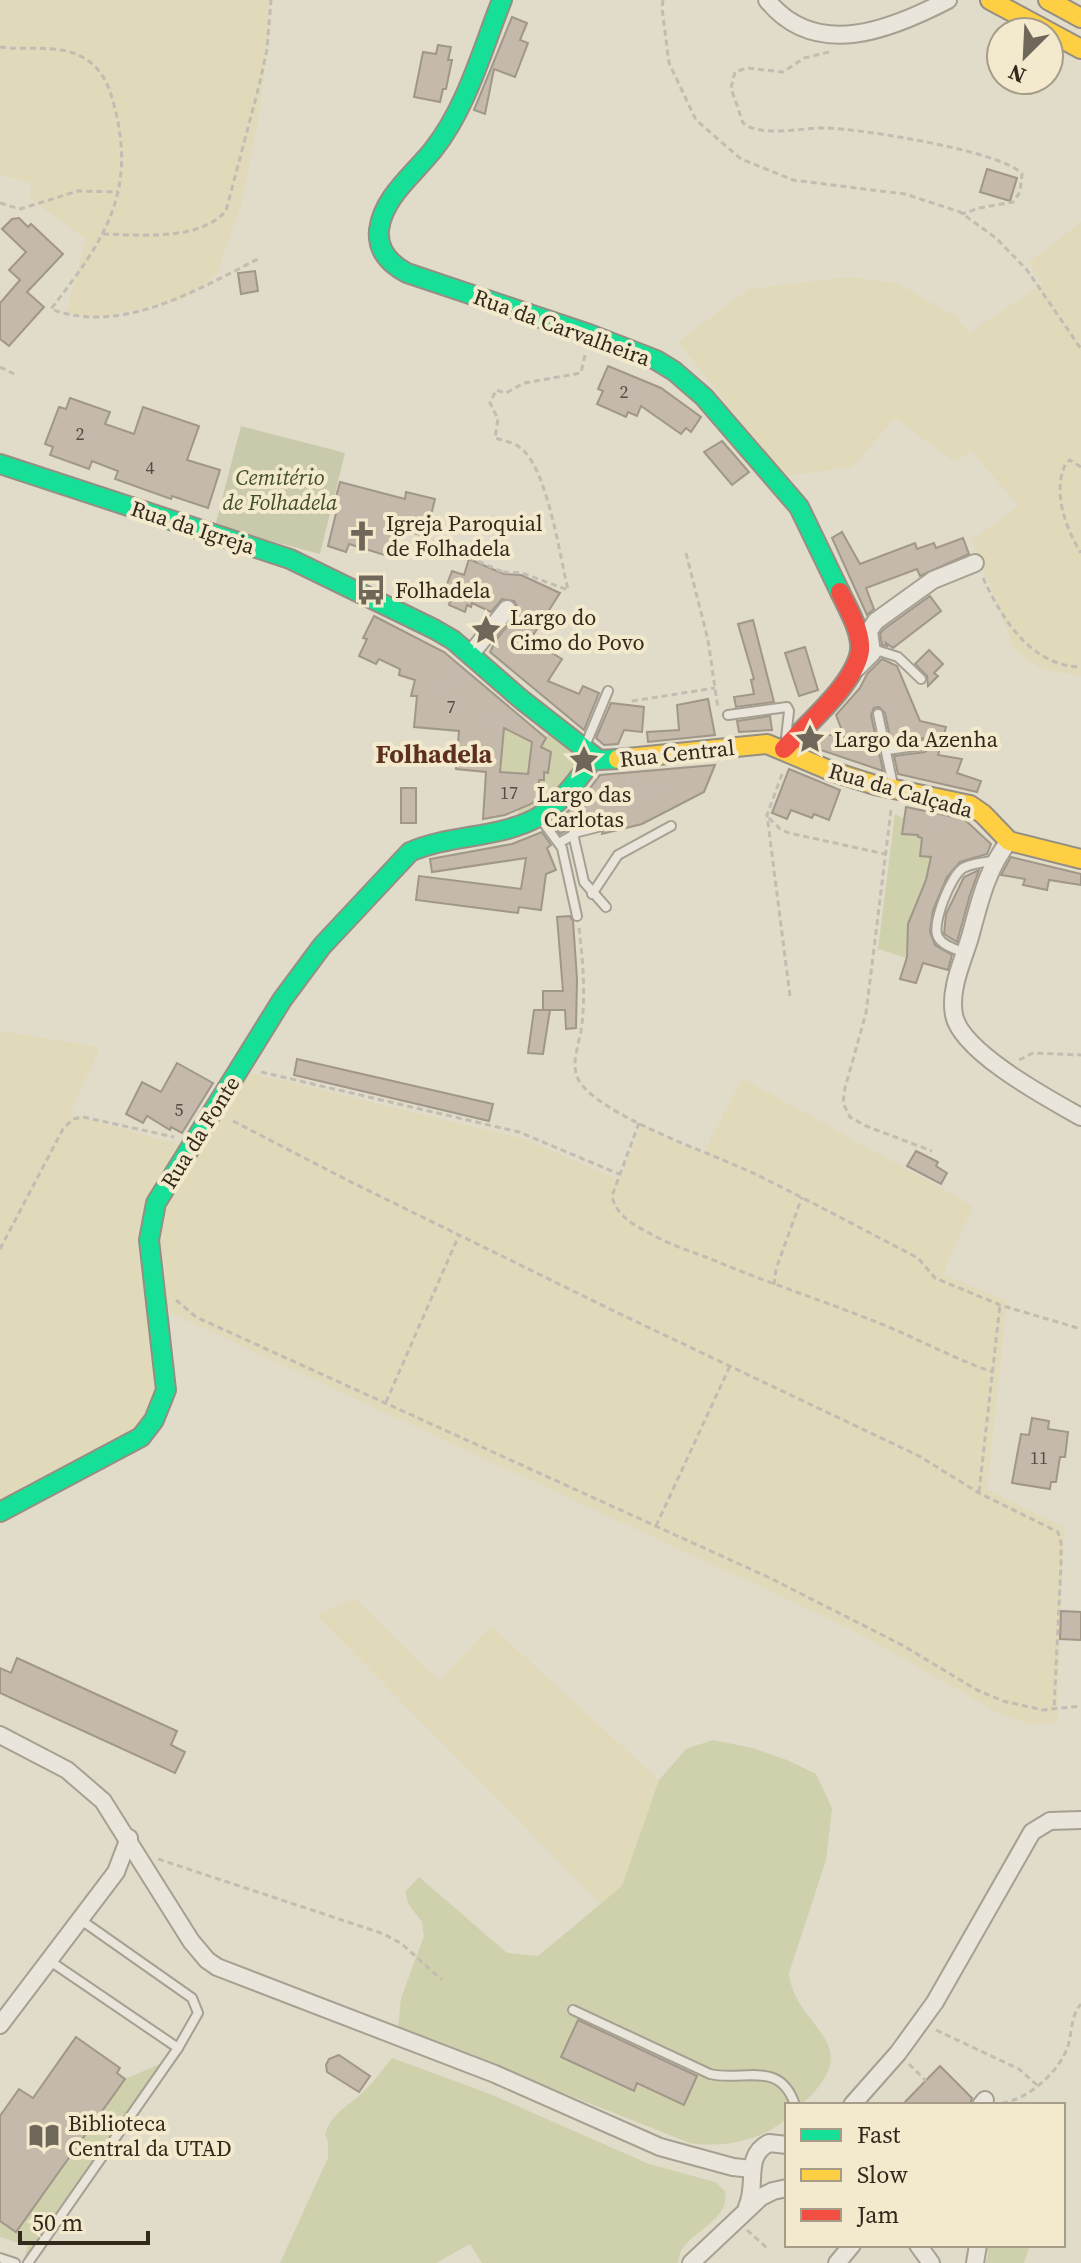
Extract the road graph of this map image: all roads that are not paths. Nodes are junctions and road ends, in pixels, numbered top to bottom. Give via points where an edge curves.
1 (502, 0) edge
2 (767, 0) edge
3 (948, 0) edge
4 (990, 0) edge
5 (1048, 0) edge
6 (1081, 18) edge
7 (1081, 49) edge
8 (5, 467) edge
9 (975, 563) road end
10 (502, 616) road end
11 (873, 649) junction
12 (470, 655) junction
13 (853, 671) junction
14 (921, 679) dead end
15 (608, 691) dead end
16 (878, 714) dead end
17 (724, 717) road end
18 (923, 745) dead end
19 (787, 750) junction
20 (887, 750) junction
21 (589, 754) junction
22 (894, 790) junction
23 (539, 817) junction
24 (671, 826) dead end
25 (598, 827) dead end
26 (573, 834) junction
27 (1009, 841) junction
28 (559, 843) junction
29 (1081, 859) edge
30 (995, 860) junction
31 (592, 894) junction
32 (606, 907) dead end
33 (577, 916) road end
34 (965, 953) junction
35 (1081, 1117) edge
36 (0, 1512) edge
37 (0, 1735) edge
38 (1081, 1820) edge
39 (133, 1845) junction
40 (81, 1920) junction
41 (50, 1961) junction
42 (573, 2010) dead end
43 (0, 2025) edge
44 (178, 2048) junction
45 (794, 2103) edge
46 (854, 2103) edge
47 (785, 2143) edge
48 (756, 2152) junction
49 (725, 2164) junction
50 (753, 2172) junction
51 (782, 2190) edge
52 (744, 2219) junction
53 (850, 2247) edge
54 (0, 2258) edge
55 (15, 2263) edge
56 (28, 2263) edge
57 (691, 2263) edge
58 (837, 2263) edge

1 - 13 main road, Rua da Carvalheira via 441,140 383,211 379,240 387,260 422,279 656,360 690,383 799,507 858,635 860,650
2 - 3 street via 801,26 840,35 880,30
4 - 7 main road
5 - 6 main road
8 - 12 main road, Rua da Igreja via 290,559 441,632
9 - 11 street via 928,583 876,621 869,631
10 - 12 street
11 - 13 street
11 - 14 lane via 898,657
12 - 21 main road
13 - 19 main road
15 - 21 lane
16 - 20 lane
17 - 19 lane via 787,707
18 - 20 lane
19 - 21 main road, Rua Central via 761,744 603,761
19 - 22 main road, Rua da Calçada via 831,771
20 - 22 lane
21 - 23 main road via 569,791
22 - 27 main road, Rua da Calçada via 970,805
23 - 28 lane
23 - 36 main road, Rua da Fonte via 509,829 417,848 310,962 156,1203 150,1224 166,1390 154,1420 141,1437
24 - 31 lane via 621,852
25 - 26 lane
26 - 28 lane
26 - 31 lane via 584,882
27 - 29 main road
27 - 30 street
28 - 33 lane
30 - 34 street
30 - 34 lane via 958,871 938,916 938,937
31 - 32 lane
34 - 35 street via 954,991 958,1027 1008,1073
37 - 39 street via 90,1787
38 - 46 street via 1050,1821 1032,1832 935,2002
39 - 40 street
39 - 49 street via 195,1946 217,1967 495,2074 660,2147
40 - 41 street
40 - 44 lane via 192,1998 198,2013
41 - 43 street
41 - 44 lane
42 - 45 lane via 710,2074 771,2077 782,2083
44 - 56 lane
47 - 48 street via 769,2143
48 - 49 street
48 - 50 street
49 - 50 street
50 - 51 street via 758,2183
50 - 52 street
51 - 52 street
52 - 57 street
53 - 58 street
54 - 55 lane

